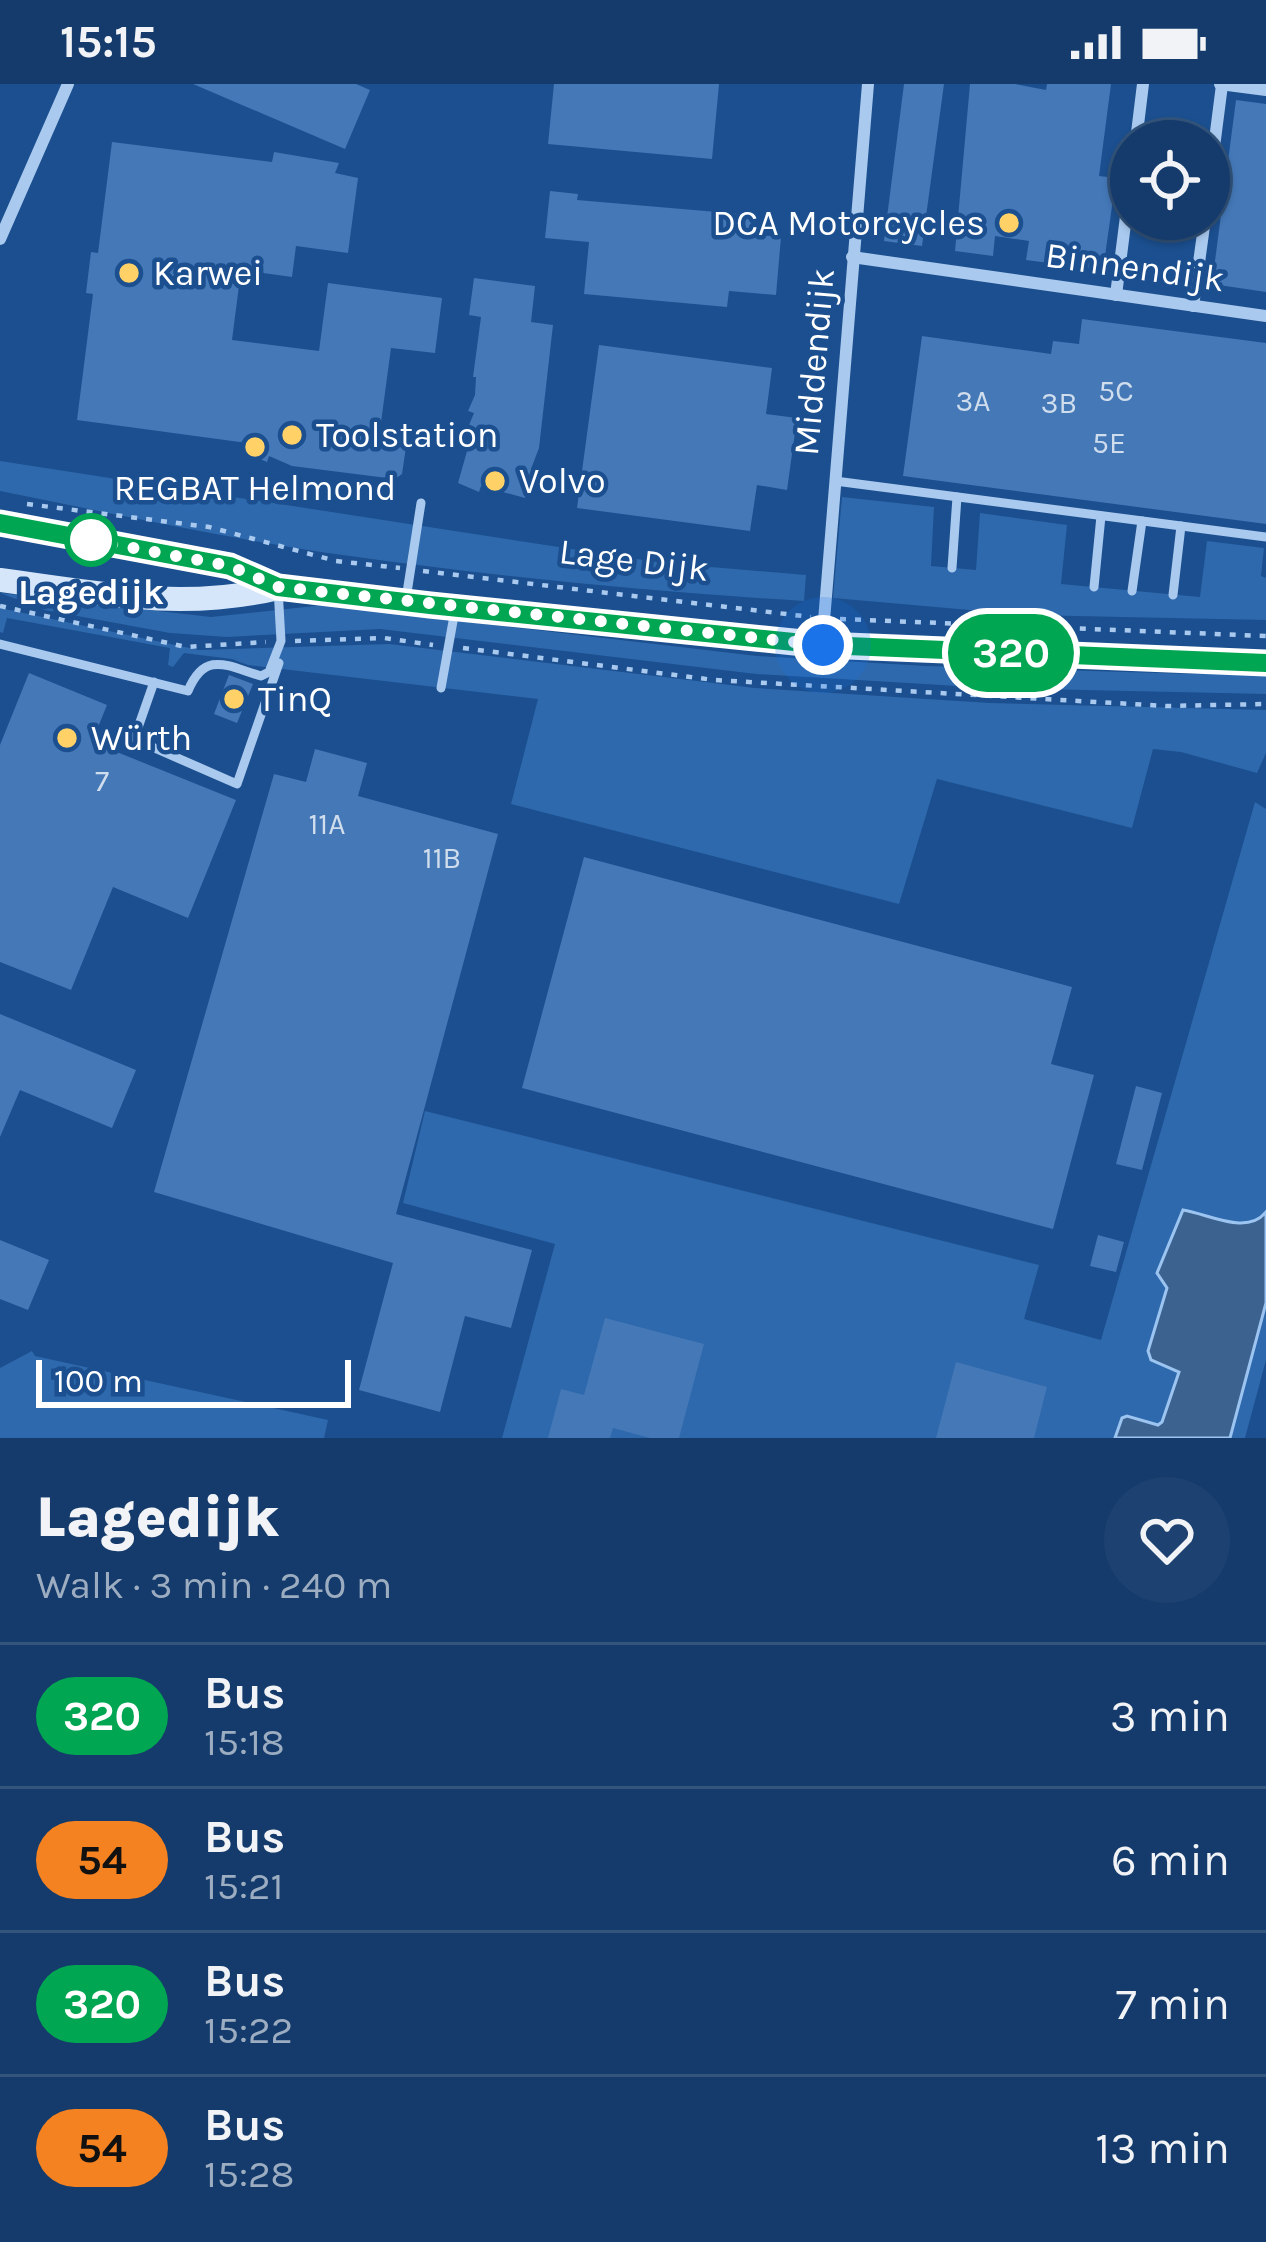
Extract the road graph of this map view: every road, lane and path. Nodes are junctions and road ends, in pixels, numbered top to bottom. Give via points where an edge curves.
1 (68, 84) edge
2 (868, 84) edge
3 (1143, 84) edge
4 (1220, 84) edge
5 (1266, 90) edge
6 (1139, 120) edge
7 (1216, 120) edge
8 (0, 239) edge
9 (1123, 240) edge
10 (1201, 240) edge
11 (853, 257) junction
12 (1116, 295) junction
13 (1193, 306) junction
14 (1266, 316) edge
15 (835, 481) junction
16 (957, 497) junction
17 (421, 503) dead end
18 (4, 512) edge
19 (1101, 516) junction
20 (1142, 521) junction
21 (1181, 526) junction
22 (1266, 538) edge
23 (952, 568) dead end
24 (410, 570) junction
25 (0, 580) edge
26 (278, 587) junction
27 (1094, 587) dead end
28 (1132, 591) dead end
29 (1173, 595) dead end
30 (406, 602) junction
31 (0, 607) edge
32 (455, 608) junction
33 (824, 618) junction
34 (1266, 636) edge
35 (284, 641) junction
36 (0, 644) edge
37 (823, 645) junction
38 (450, 647) junction
39 (1266, 663) edge
40 (154, 682) junction
41 (441, 688) dead end
42 (1266, 704) edge

1 - 8 street
2 - 11 street, Middendijk
3 - 6 street
4 - 5 street
4 - 7 street
9 - 12 street
10 - 13 street
11 - 12 street, Binnendijk
11 - 15 street, Middendijk
12 - 13 street, Binnendijk
13 - 14 street, Binnendijk
15 - 16 lane
15 - 33 street, Middendijk
16 - 19 lane
16 - 23 lane
17 - 24 lane
18 - 24 path, Lage Dijk via 209,527 336,561
18 - 26 main road, Lage Dijk via 230,566
19 - 20 lane
19 - 27 lane
20 - 21 lane
20 - 28 lane
21 - 22 lane
21 - 29 lane
24 - 30 lane
24 - 33 path, Lage Dijk
25 - 26 main road, Lage Dijk via 184,602
26 - 30 main road, Lage Dijk
26 - 35 lane
30 - 32 main road, Lage Dijk
31 - 35 path via 186,647
32 - 37 main road, Lage Dijk
32 - 38 lane
33 - 34 path, Lage Dijk
33 - 37 street, Middendijk
35 - 38 path via 384,638
35 - 40 lane via 266,675 208,665 188,692
35 - 40 lane via 237,784 134,740
36 - 40 lane
37 - 39 main road, Lage Dijk
38 - 41 lane
38 - 42 path via 714,680 1166,706

